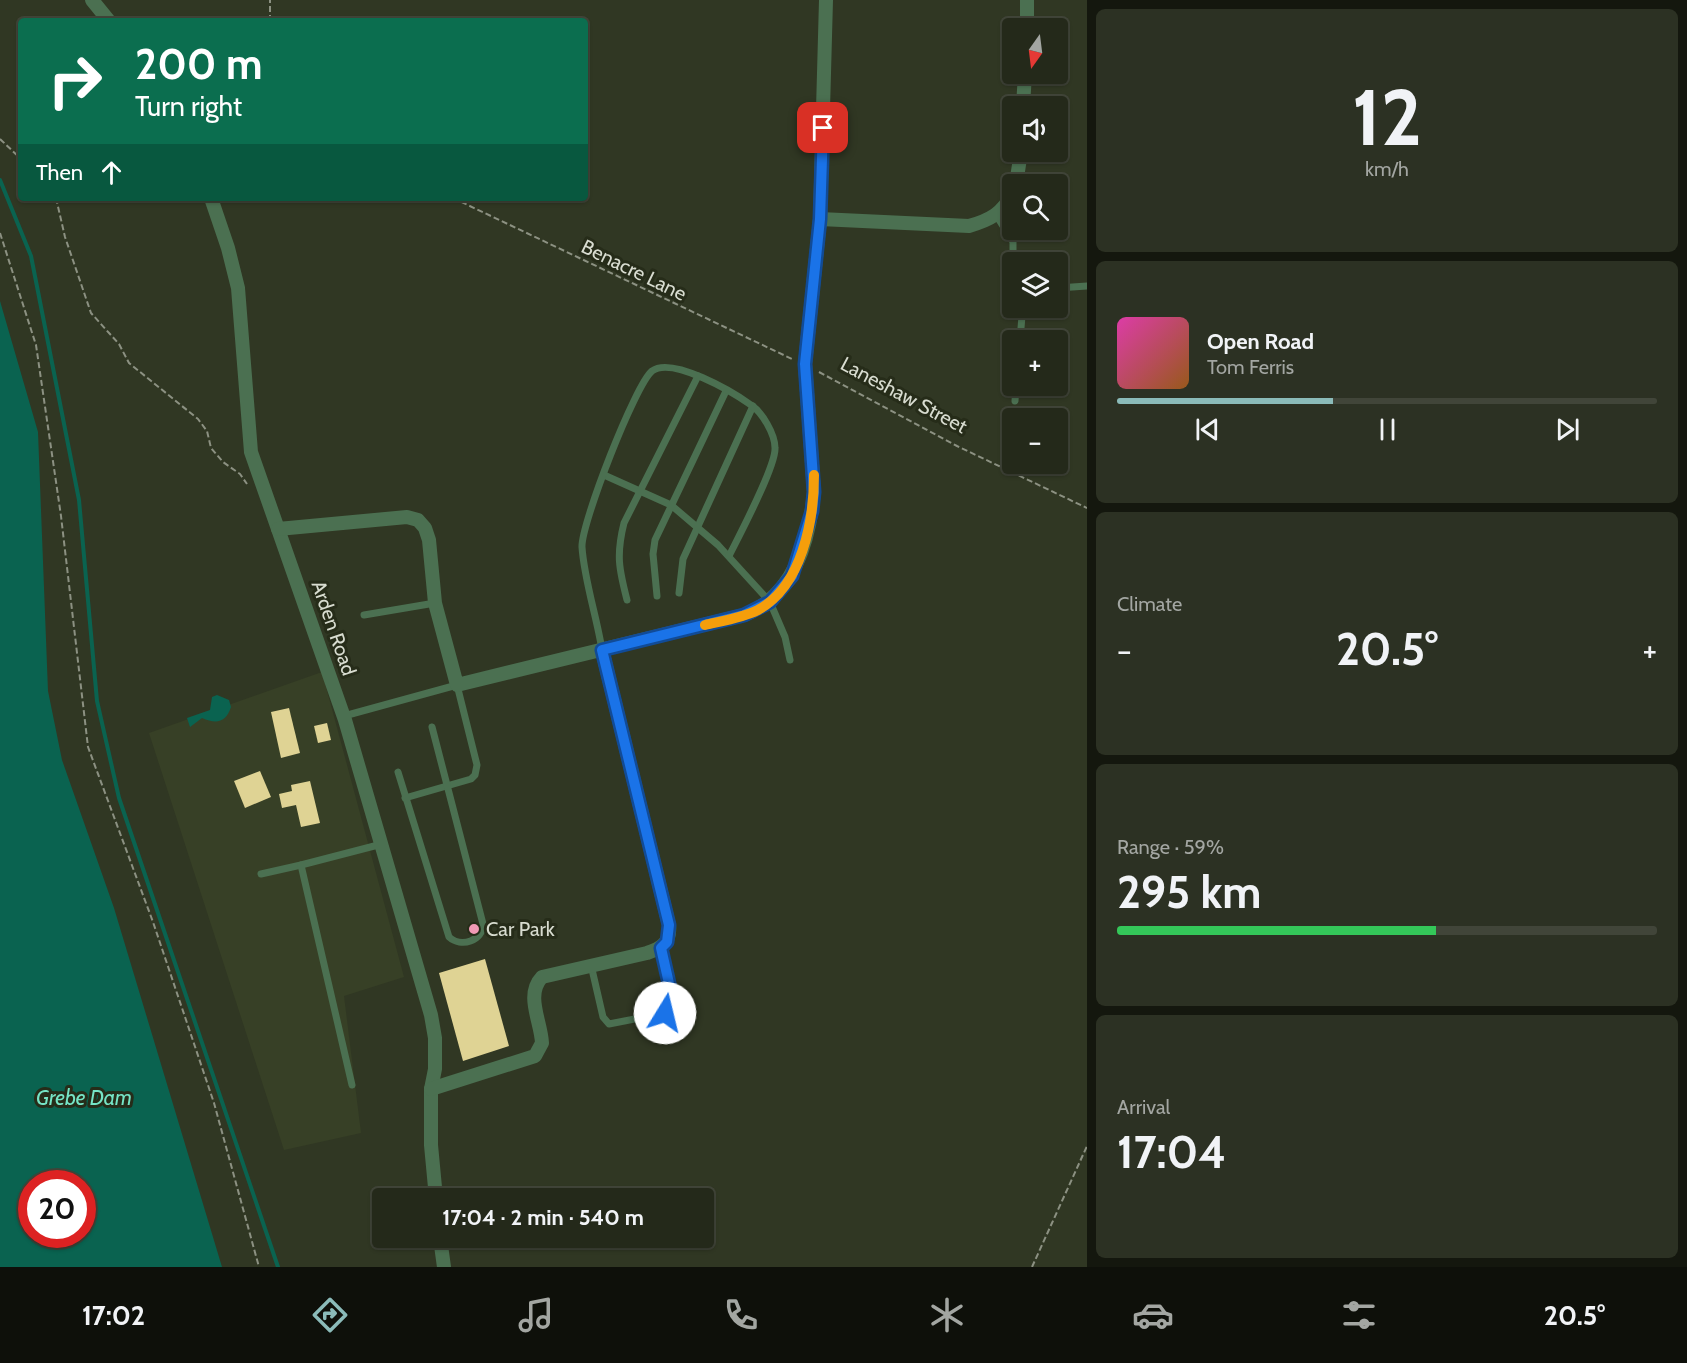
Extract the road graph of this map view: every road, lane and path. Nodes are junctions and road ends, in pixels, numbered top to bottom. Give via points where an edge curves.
1 (92, 0) edge
2 (270, 0) edge
3 (826, 0) edge
4 (1027, 0) edge
5 (107, 18) edge
6 (270, 18) edge
7 (1027, 18) edge
8 (0, 139) edge
9 (18, 156) edge
10 (57, 201) edge
11 (212, 201) edge
12 (459, 201) edge
13 (1002, 210) edge
14 (996, 215) junction
15 (820, 219) junction
16 (0, 233) edge
17 (1013, 252) edge
18 (1087, 286) edge
19 (1068, 287) edge
20 (805, 364) junction
21 (698, 376) junction
22 (726, 391) junction
23 (1015, 396) edge
24 (1015, 401) dead end
25 (753, 406) junction
26 (604, 475) junction
27 (642, 490) junction
28 (253, 492) dead end
29 (671, 505) junction
30 (1087, 508) edge
31 (698, 527) junction
32 (278, 529) junction
33 (729, 556) junction
34 (679, 593) dead end
35 (657, 596) dead end
36 (627, 600) dead end
37 (770, 602) junction
38 (435, 603) junction
39 (364, 615) dead end
40 (602, 650) junction
41 (789, 660) dead end
42 (457, 685) junction
43 (344, 716) junction
44 (432, 727) dead end
45 (398, 772) dead end
46 (448, 786) junction
47 (405, 798) junction
48 (382, 844) junction
49 (301, 865) junction
50 (261, 874) dead end
51 (661, 948) junction
52 (591, 965) junction
53 (352, 1084) dead end
54 (431, 1089) junction
55 (1087, 1146) edge
56 (435, 1188) edge
57 (441, 1248) edge
58 (259, 1267) edge
59 (444, 1267) edge
60 (1032, 1267) edge

1 - 5 street
2 - 6 path
3 - 15 street
4 - 7 street
8 - 9 path
10 - 28 path via 91,313 119,344 129,363 198,420 207,431 211,448 240,474
11 - 32 street, Arden Road via 238,288 251,452
12 - 20 path, Benacre Lane
13 - 14 street
14 - 15 street via 969,226
14 - 17 lane via 1013,242
15 - 20 street
16 - 58 path via 36,345 88,747 214,1103
18 - 19 lane
20 - 30 path, Laneshaw Street via 957,446
20 - 37 street via 814,475 812,511 792,576
21 - 22 lane
21 - 26 lane via 667,366 650,372 626,417
21 - 27 lane
22 - 25 lane
22 - 29 lane
23 - 24 lane
25 - 31 lane
25 - 33 lane via 769,429 775,448 766,477
26 - 27 lane
26 - 40 lane via 582,546
27 - 29 lane
27 - 36 lane via 624,523 617,548
29 - 31 lane
29 - 35 lane via 655,540
31 - 33 lane
31 - 34 lane via 683,560
32 - 38 street via 407,517 418,520 429,540
32 - 43 street, Arden Road
33 - 37 lane
37 - 40 street via 744,615
37 - 41 lane via 785,637
38 - 39 lane
38 - 42 street
40 - 42 street
40 - 51 street via 669,925 667,942
42 - 43 lane
42 - 46 lane via 478,770 471,779
43 - 48 street, Arden Road
44 - 46 lane
45 - 47 lane
46 - 47 lane
46 - 47 lane via 483,924 480,935 471,941 455,942 449,938
48 - 49 lane
48 - 54 street, Arden Road via 431,1015 435,1038
49 - 50 lane
49 - 53 lane
51 - 52 street
51 - 52 lane via 673,1001 665,1013 609,1024 603,1017
52 - 54 street via 549,974 537,982 533,999 542,1043 535,1056
54 - 56 street, Arden Road
55 - 60 path
57 - 59 street

